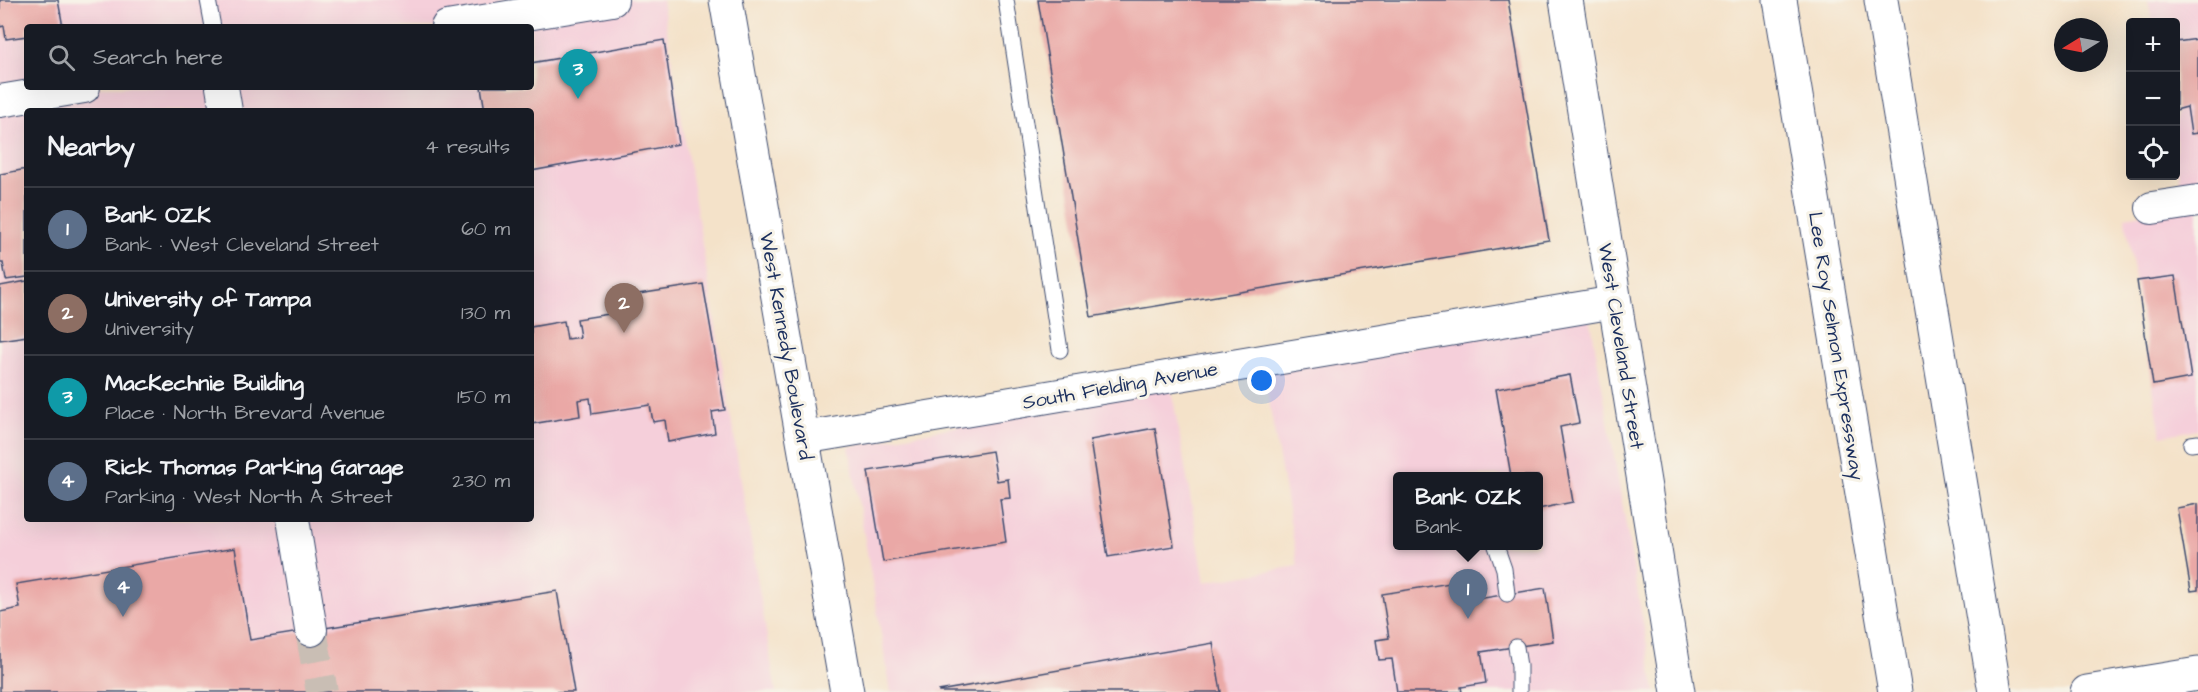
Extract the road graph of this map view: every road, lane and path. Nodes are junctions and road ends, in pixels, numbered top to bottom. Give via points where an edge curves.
1 (208, 0) edge
2 (612, 0) edge
3 (726, 0) edge
4 (1006, 0) edge
5 (1566, 0) edge
6 (1780, 0) edge
7 (1881, 0) edge
8 (212, 24) edge
9 (465, 24) edge
10 (66, 90) edge
11 (222, 90) edge
12 (0, 101) edge
13 (226, 108) edge
14 (2198, 201) edge
15 (2152, 208) dead end
16 (1615, 302) junction
17 (1060, 350) dead end
18 (803, 438) junction
19 (293, 522) edge
20 (1498, 550) edge
21 (1507, 594) dead end
22 (311, 630) tunnel mouth
23 (1516, 647) dead end
24 (2198, 674) edge
25 (847, 692) edge
26 (1519, 692) edge
27 (1678, 692) edge
28 (1894, 692) edge
29 (1995, 692) edge
30 (2087, 692) edge

1 - 8 lane
2 - 9 street
3 - 18 main road, West Kennedy Boulevard
4 - 17 lane
5 - 16 main road, West Cleveland Street
6 - 28 main road, Lee Roy Selmon Expressway
7 - 29 main road
10 - 12 street
11 - 13 street
14 - 15 street
16 - 18 street, South Fielding Avenue
16 - 27 main road, West Cleveland Street
18 - 25 main road, West Kennedy Boulevard
19 - 22 street
20 - 21 lane
23 - 26 lane
24 - 30 main road

